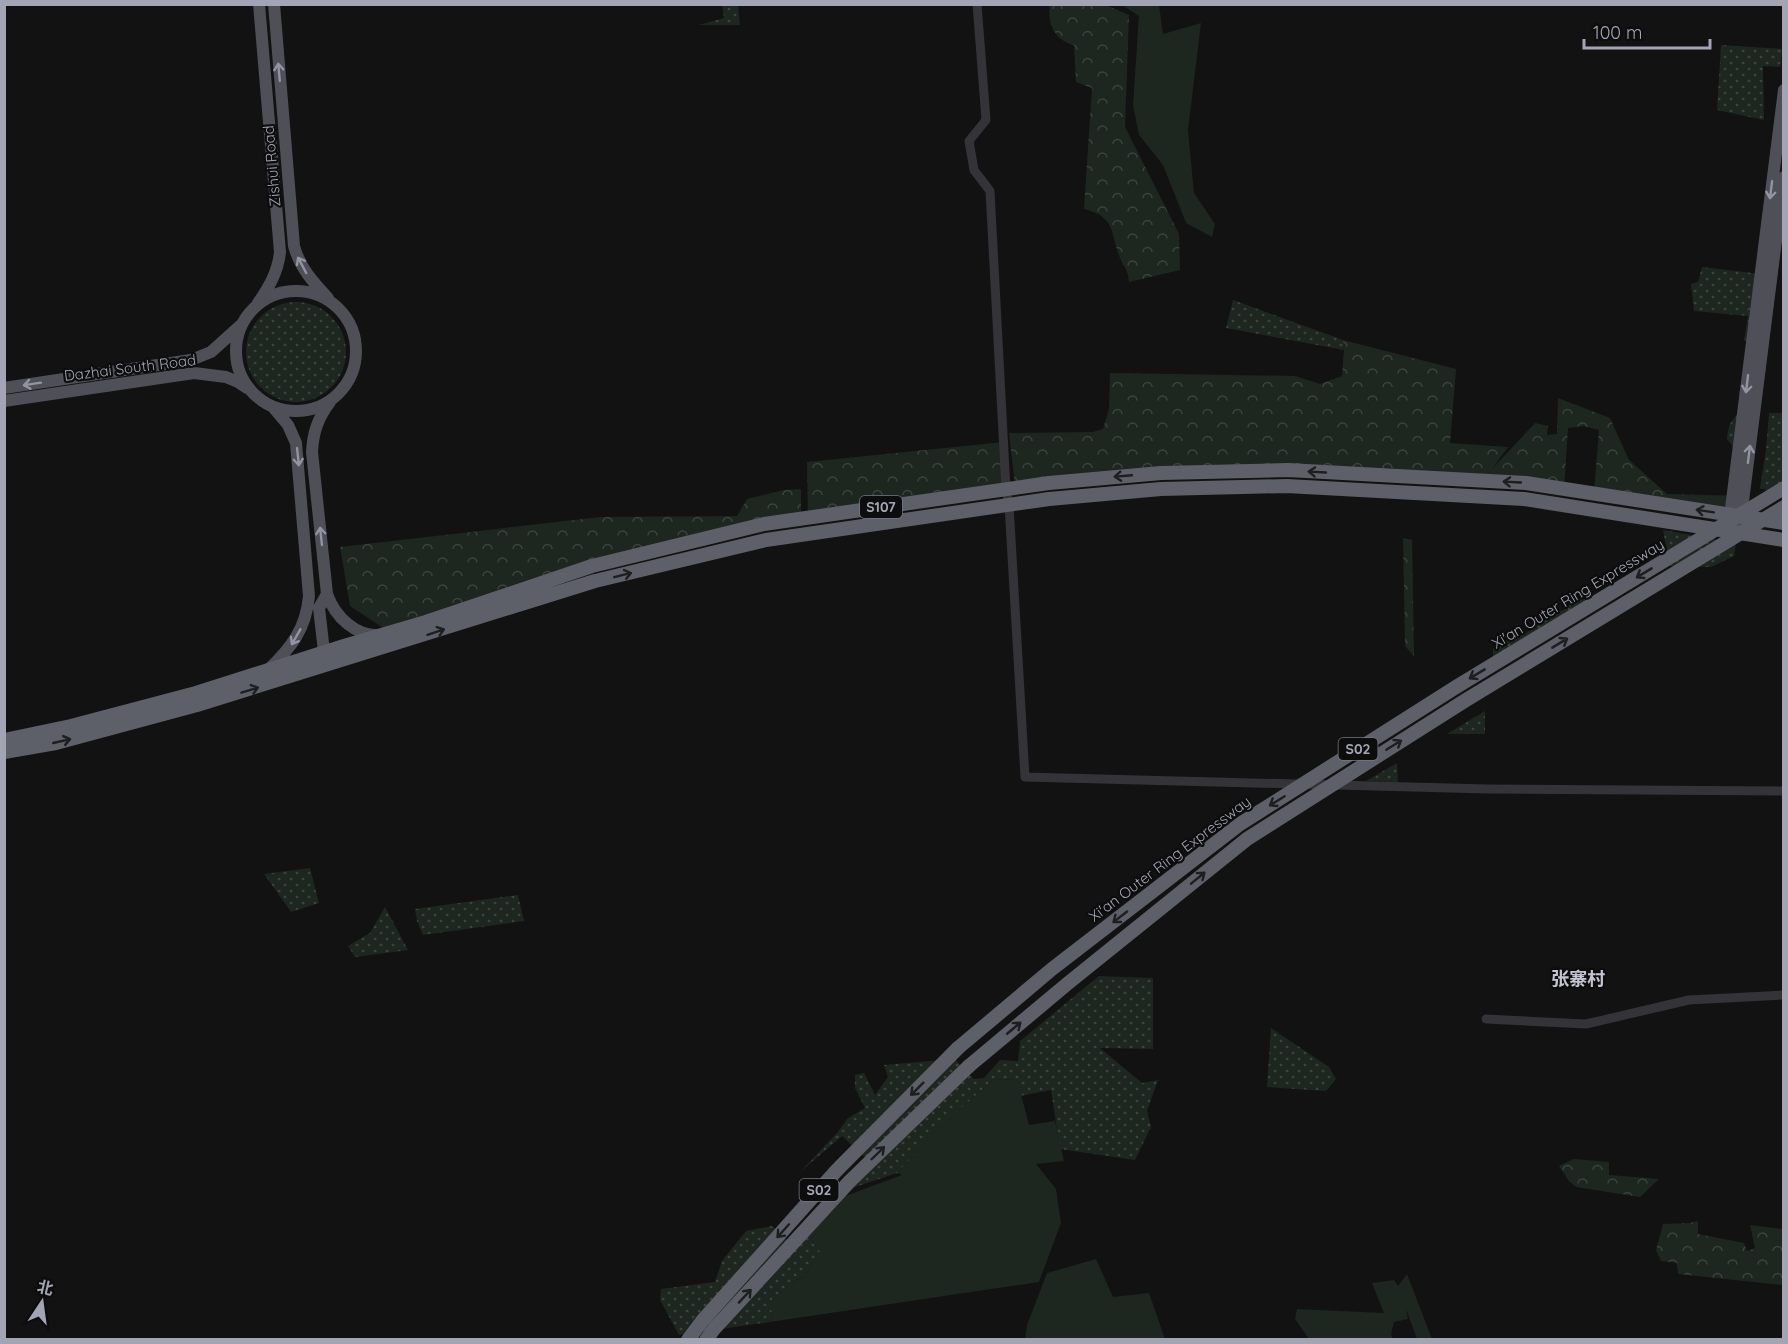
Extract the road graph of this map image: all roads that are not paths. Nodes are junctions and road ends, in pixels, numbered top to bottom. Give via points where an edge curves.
1 (259, 4) edge
2 (274, 4) edge
3 (977, 4) edge
4 (1784, 90) edge
5 (1784, 177) edge
6 (256, 307) junction
7 (339, 309) junction
8 (244, 322) junction
9 (4, 388) edge
10 (255, 395) junction
11 (331, 400) junction
12 (4, 401) edge
13 (272, 406) junction
14 (1006, 489) junction
15 (1784, 489) edge
16 (1010, 505) junction
17 (1784, 507) edge
18 (1736, 516) junction
19 (1784, 523) edge
20 (1734, 532) junction
21 (1784, 540) edge
22 (327, 594) junction
23 (309, 596) junction
24 (320, 608) junction
25 (383, 635) junction
26 (325, 659) junction
27 (268, 670) junction
28 (4, 740) edge
29 (4, 752) edge
30 (1784, 791) edge
31 (1784, 995) edge
32 (1486, 1019) dead end
33 (688, 1340) edge
34 (706, 1340) edge

1 - 6 main road, Zishui Road via 280,252 276,272
7 -> 2 main road, Zishui Road via 305,272 294,246
3 - 14 street via 986,120 969,141 974,170 990,191
4 -> 18 main road
18 -> 5 main road
6 - 7 main road via 272,296 290,291 310,293
6 - 8 main road
7 - 11 main road via 352,329 357,348 354,368 345,386
8 -> 9 main road, Dazhai South Road via 211,352 191,360
8 - 10 main road via 237,340 237,359 243,379
10 - 12 main road, Dazhai South Road via 226,377 194,373
10 - 13 main road
11 - 13 main road via 312,409 292,411
22 -> 11 main road via 312,452 314,431
13 -> 23 main road via 296,442
14 - 16 street
18 -> 14 highway, S107 via 1526,483 1288,470 1161,472
14 - 25 highway, S107 via 764,524 592,566
15 -> 33 highway, Xi'an Outer Ring Expressway / S02, bridge via 1456,687 1240,824 1052,969 958,1048 836,1171
16 - 20 highway, S107 via 1161,489 1287,486 1524,499
26 -> 16 highway, S107 via 595,581 766,540
16 - 30 street via 1025,777 1487,789
34 -> 17 highway, Xi'an Outer Ring Expressway / S02, bridge via 850,1181 969,1066 1247,839 1466,700
18 - 19 highway, S107
18 - 20 main road
20 - 21 highway, S107
22 - 24 main road
22 - 25 main road via 348,624 370,635
23 - 24 main road
23 -> 27 main road via 297,638
24 - 26 main road
25 - 26 highway, S107
26 - 27 highway, S107
29 -> 26 highway, S107 via 119,727 207,702
27 - 28 highway, S107 via 135,710
31 - 32 street via 1689,999 1586,1024

